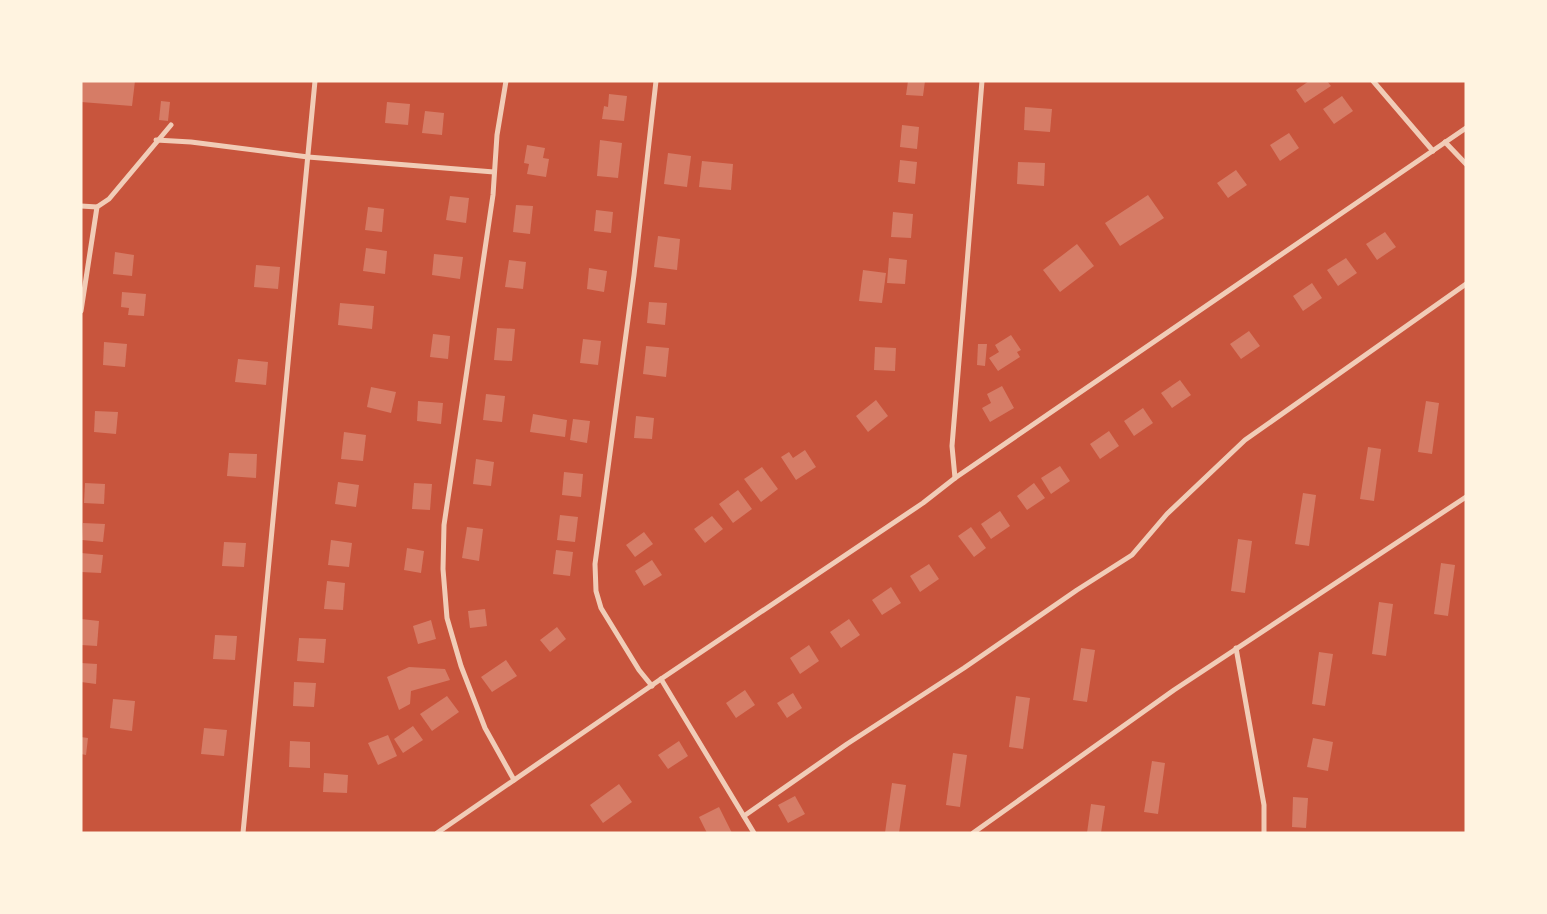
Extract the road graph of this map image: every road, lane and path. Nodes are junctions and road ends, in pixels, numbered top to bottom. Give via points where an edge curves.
1 (315, 81) edge
2 (506, 81) edge
3 (656, 81) edge
4 (982, 81) edge
5 (1373, 81) edge
6 (171, 124) dead end
7 (1466, 128) edge
8 (156, 140) junction
9 (1445, 142) junction
10 (1432, 151) junction
11 (308, 157) junction
12 (1466, 164) edge
13 (494, 172) junction
14 (81, 206) edge
15 (97, 207) junction
16 (1466, 284) edge
17 (81, 311) edge
18 (955, 478) junction
19 (1466, 497) edge
20 (1236, 648) junction
21 (661, 680) junction
22 (652, 686) junction
23 (514, 780) junction
24 (744, 816) junction
25 (243, 833) edge
26 (437, 833) edge
27 (754, 833) edge
28 (972, 833) edge
29 (1264, 833) edge

1 - 11 street
2 - 13 street
3 - 22 street via 596,564 596,591 601,608
4 - 18 street via 952,446
5 - 10 street
6 - 8 street
7 - 9 street
8 - 11 street
8 - 15 street via 109,199
9 - 10 street
9 - 12 street
10 - 18 street
11 - 13 street
11 - 25 street
13 - 23 street via 444,525 442,569 447,618 461,666 485,728
14 - 15 street
15 - 17 street
16 - 24 street via 1245,440 1166,514 1132,555
18 - 21 street
19 - 20 street
20 - 28 street
20 - 29 street via 1264,805
21 - 22 street
21 - 24 street
22 - 23 street
23 - 26 street
24 - 27 street

